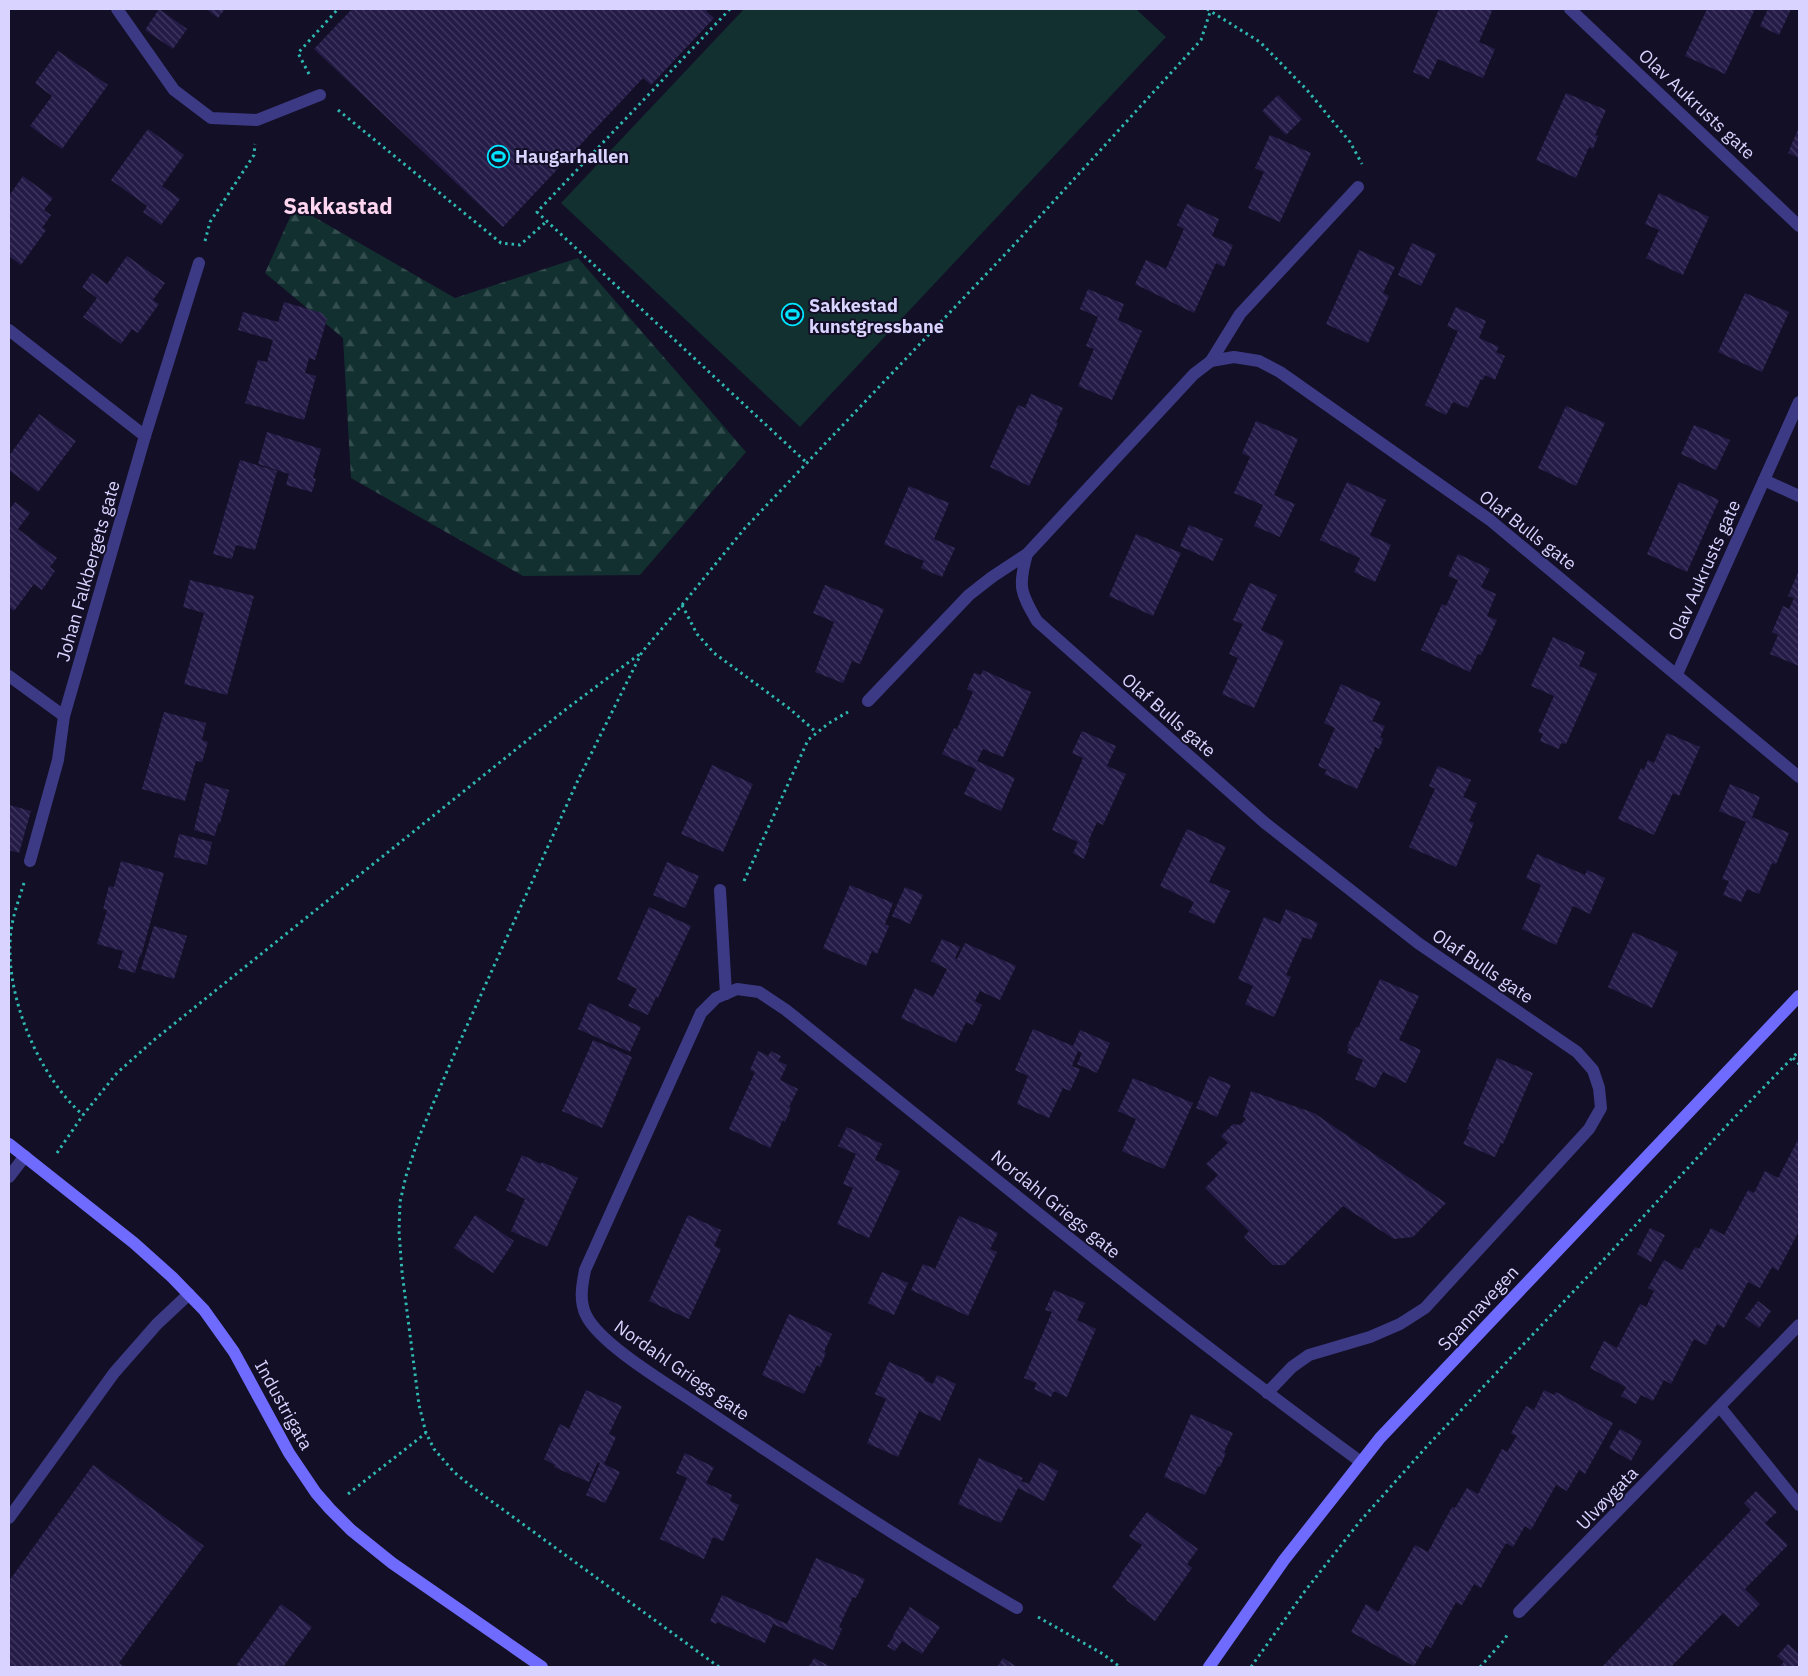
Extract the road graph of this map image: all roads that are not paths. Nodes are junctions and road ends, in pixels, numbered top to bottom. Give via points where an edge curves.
1 (117, 9) edge
2 (1570, 9) edge
3 (320, 95) road end
4 (1358, 187) road end
5 (1799, 226) edge
6 (199, 263) road end
7 (9, 330) edge
8 (1211, 361) junction
9 (1799, 402) edge
10 (145, 436) junction
11 (1764, 480) junction
12 (1799, 496) edge
13 (1027, 554) junction
14 (1677, 674) junction
15 (9, 676) edge
16 (868, 701) road end
17 (64, 716) junction
18 (1799, 776) edge
19 (30, 861) road end
20 (720, 890) dead end
21 (726, 994) junction
22 (1799, 996) edge
23 (9, 1144) edge
24 (25, 1156) junction
25 (9, 1177) edge
26 (188, 1294) junction
27 (1799, 1325) edge
28 (1267, 1393) junction
29 (1720, 1407) junction
30 (1361, 1462) junction
31 (1799, 1505) edge
32 (9, 1518) edge
33 (1017, 1608) road end
34 (1519, 1612) road end
35 (542, 1667) edge
36 (1209, 1667) edge

1 - 3 street via 174,90 212,118 258,120
2 - 5 street, Olav Aukrusts gate
4 - 8 street, Olaf Bulls gate via 1240,314
6 - 10 street, Johan Falkbergets gate
7 - 10 street
8 - 13 street, Olaf Bulls gate via 1194,374
8 - 14 street, Olaf Bulls gate via 1234,357 1259,361 1280,372 1490,520
9 - 11 street, Olav Aukrusts gate
10 - 17 street, Johan Falkbergets gate
11 - 12 street
11 - 14 street, Olav Aukrusts gate
13 - 16 street, Olaf Bulls gate via 969,595
13 - 28 street, Olaf Bulls gate via 1021,576 1024,599 1037,621 1265,822 1418,943 1577,1052 1592,1070 1599,1088 1601,1108 1589,1129 1425,1308 1370,1337 1309,1355 1292,1366
14 - 18 street, Olaf Bulls gate
15 - 17 street
17 - 19 street, Johan Falkbergets gate via 58,760
20 - 21 street
21 - 28 street, Nordahl Griegs gate via 737,989 759,992 786,1010
21 - 33 street, Nordahl Griegs gate via 716,998 702,1012 600,1235 585,1270 581,1296 586,1315 603,1338 784,1464
22 - 30 main road, Spannavegen via 1393,1423
23 - 24 main road, Industrigata
24 - 25 street
24 - 26 main road, Industrigata via 134,1244
26 - 32 street via 114,1373
26 - 35 main road, Industrigata via 204,1310 234,1352 289,1453 330,1509 392,1563
27 - 29 street, Ulvøygata
28 - 30 street, Nordahl Griegs gate
29 - 31 street
29 - 34 street, Ulvøygata
30 - 36 main road, Spannavegen via 1284,1560

